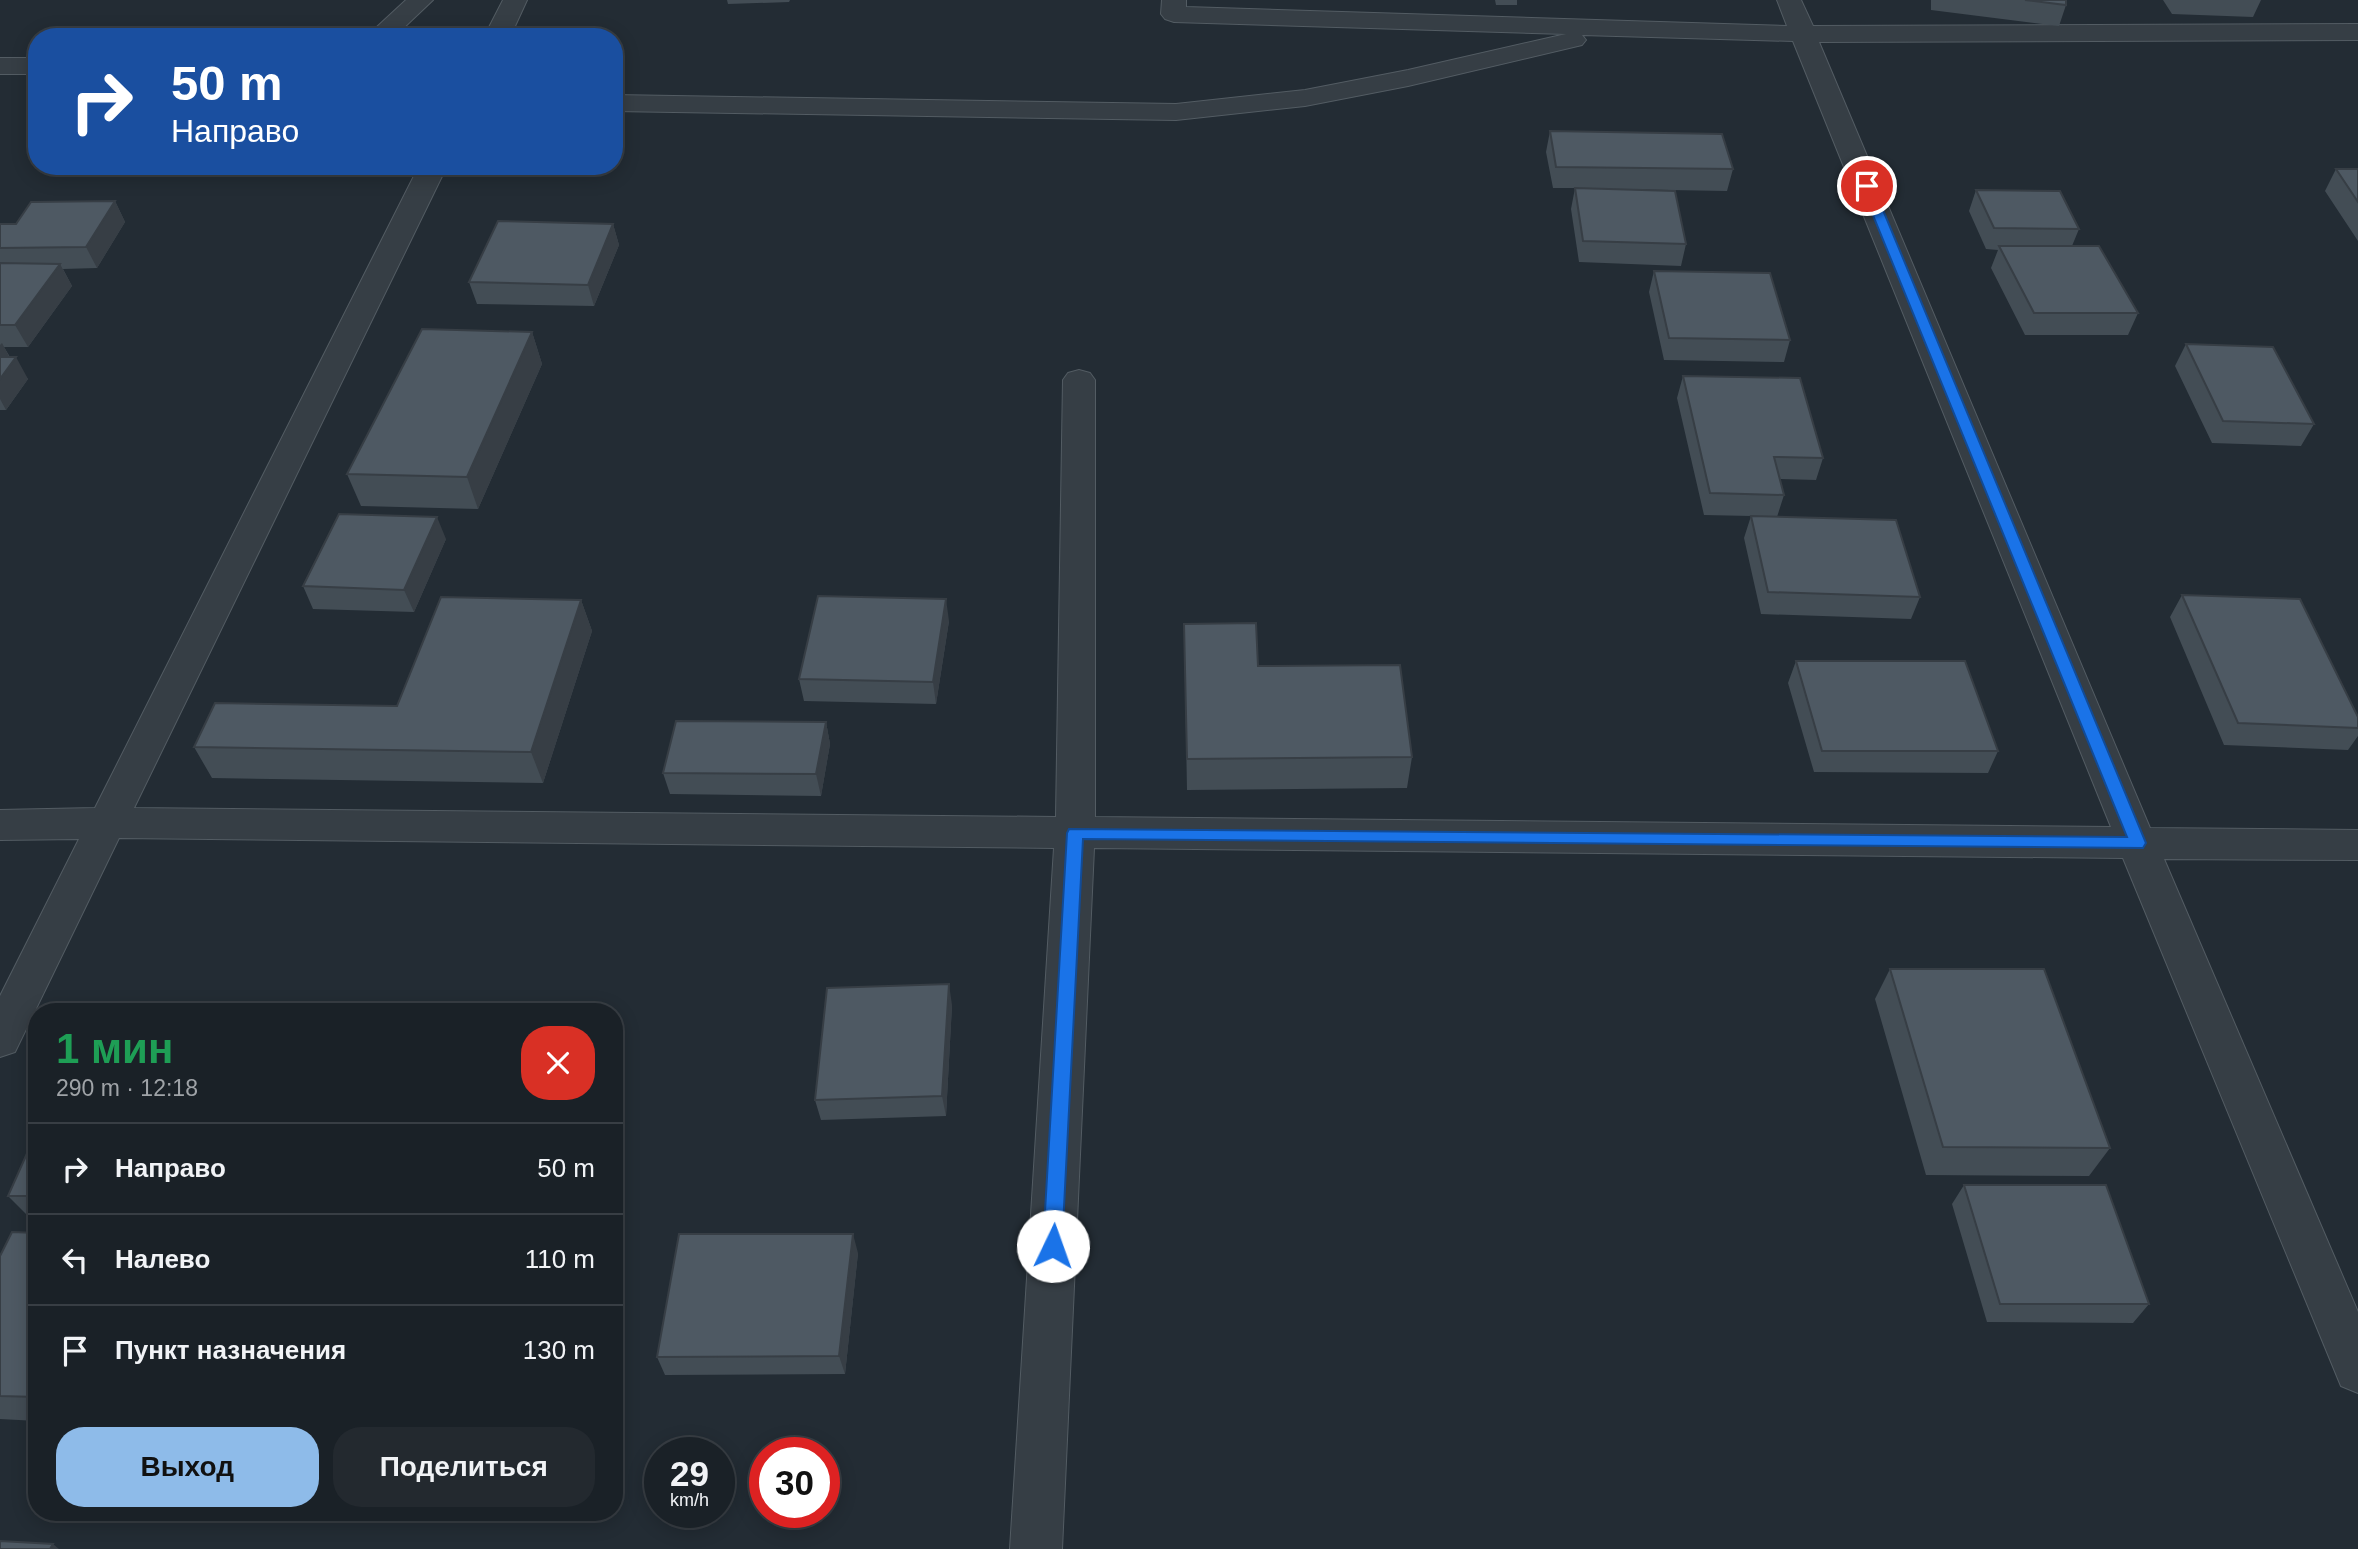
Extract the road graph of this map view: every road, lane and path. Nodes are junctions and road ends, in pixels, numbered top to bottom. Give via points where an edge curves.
1 (421, 0) edge
2 (514, 0) edge
3 (1790, 0) edge
4 (1174, 7) edge
5 (389, 28) edge
6 (501, 28) edge
7 (1623, 28) junction
8 (2358, 32) edge
9 (1804, 34) junction
10 (0, 66) edge
11 (28, 66) edge
12 (623, 103) edge
13 (429, 175) edge
14 (1079, 380) dead end
15 (107, 823) junction
16 (0, 825) edge
17 (1075, 833) junction
18 (2137, 843) junction
19 (2358, 845) edge
20 (0, 1039) edge
21 (2358, 1369) edge
22 (1036, 1549) edge

1 - 5 street
2 - 6 street
3 - 9 street
4 - 7 street
7 - 9 street
7 - 12 street via 1305,98 1176,112
8 - 9 street
9 - 18 street
10 - 11 street
13 - 15 street
14 - 17 street
15 - 16 street
15 - 17 street
15 - 20 street
17 - 18 street
17 - 22 street
18 - 19 street
18 - 21 street

